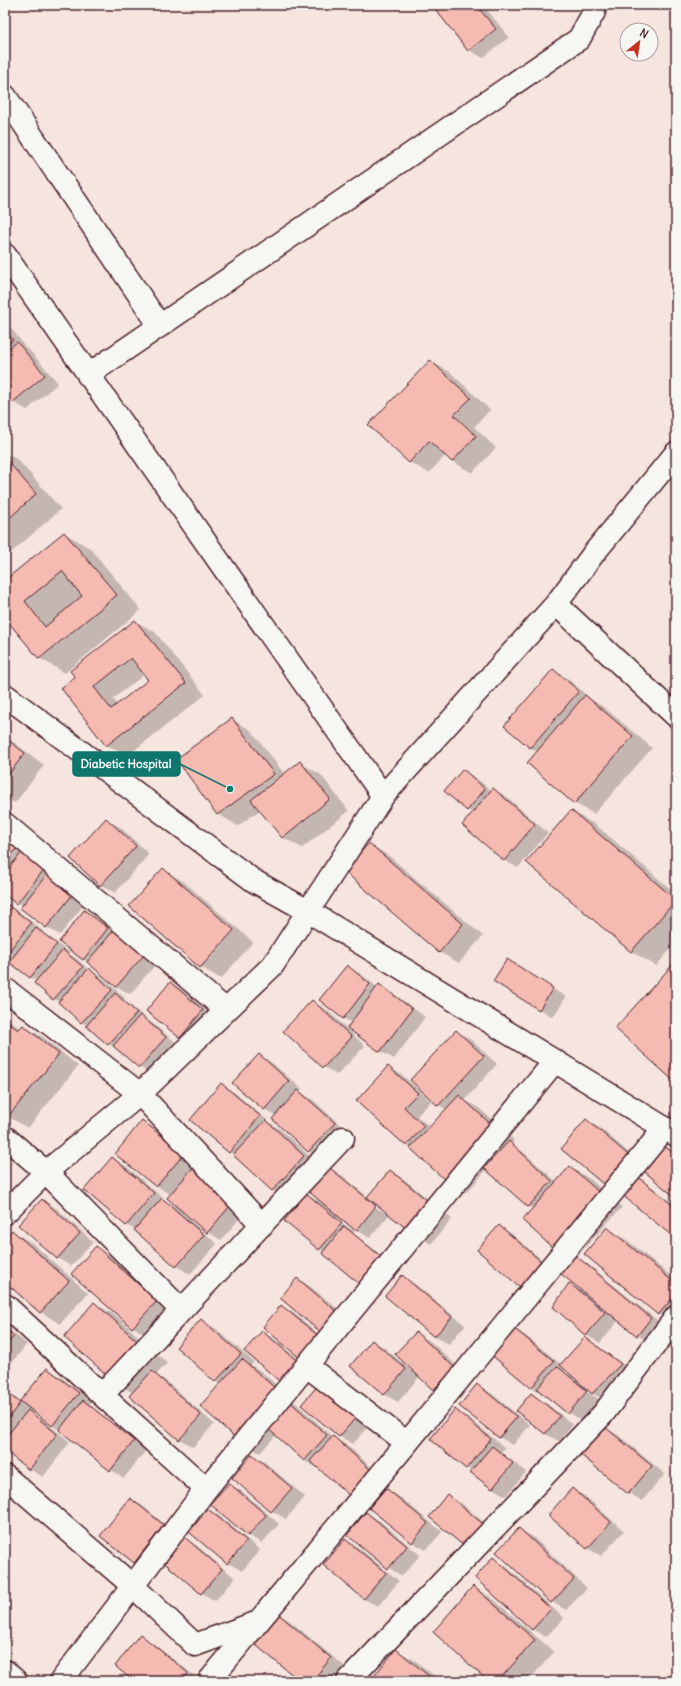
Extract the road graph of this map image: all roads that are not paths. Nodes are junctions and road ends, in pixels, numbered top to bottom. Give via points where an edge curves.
1 (592, 5) edge
2 (5, 96) edge
3 (5, 255) edge
4 (160, 326) junction
5 (88, 375) junction
6 (676, 454) edge
7 (556, 604) junction
8 (5, 695) edge
9 (676, 716) edge
10 (382, 796) junction
11 (5, 824) edge
12 (308, 911) junction
13 (5, 989) edge
14 (226, 1010) junction
15 (555, 1061) junction
16 (140, 1094) junction
17 (670, 1131) edge
18 (5, 1137) edge
19 (343, 1138) dead end
20 (46, 1172) junction
21 (5, 1213) edge
22 (262, 1225) junction
23 (5, 1305) edge
24 (181, 1310) junction
25 (676, 1317) edge
26 (307, 1366) junction
27 (102, 1395) junction
28 (407, 1443) junction
29 (5, 1476) edge
30 (206, 1489) junction
31 (133, 1586) junction
32 (259, 1622) junction
33 (5, 1671) edge
34 (16, 1681) edge
35 (61, 1681) edge
36 (209, 1681) edge
37 (348, 1681) edge

1 - 4 street via 594,12 578,39
2 - 4 street
3 - 5 street
4 - 5 street
5 - 10 street
6 - 7 street
7 - 9 street
7 - 10 street
8 - 12 street via 254,881
10 - 12 street
11 - 14 street
12 - 14 street via 273,965
12 - 15 street
13 - 16 street
14 - 16 street
15 - 17 street
15 - 26 street
16 - 20 street
16 - 22 street
17 - 28 street
18 - 20 street
19 - 22 street
20 - 21 street
20 - 24 street
22 - 24 street
23 - 27 street
24 - 27 street
25 - 37 street via 603,1414
26 - 28 street
26 - 30 street
27 - 30 street
28 - 32 street
29 - 31 street
30 - 31 street
31 - 32 street via 195,1644
31 - 35 street
32 - 36 street
33 - 34 street

